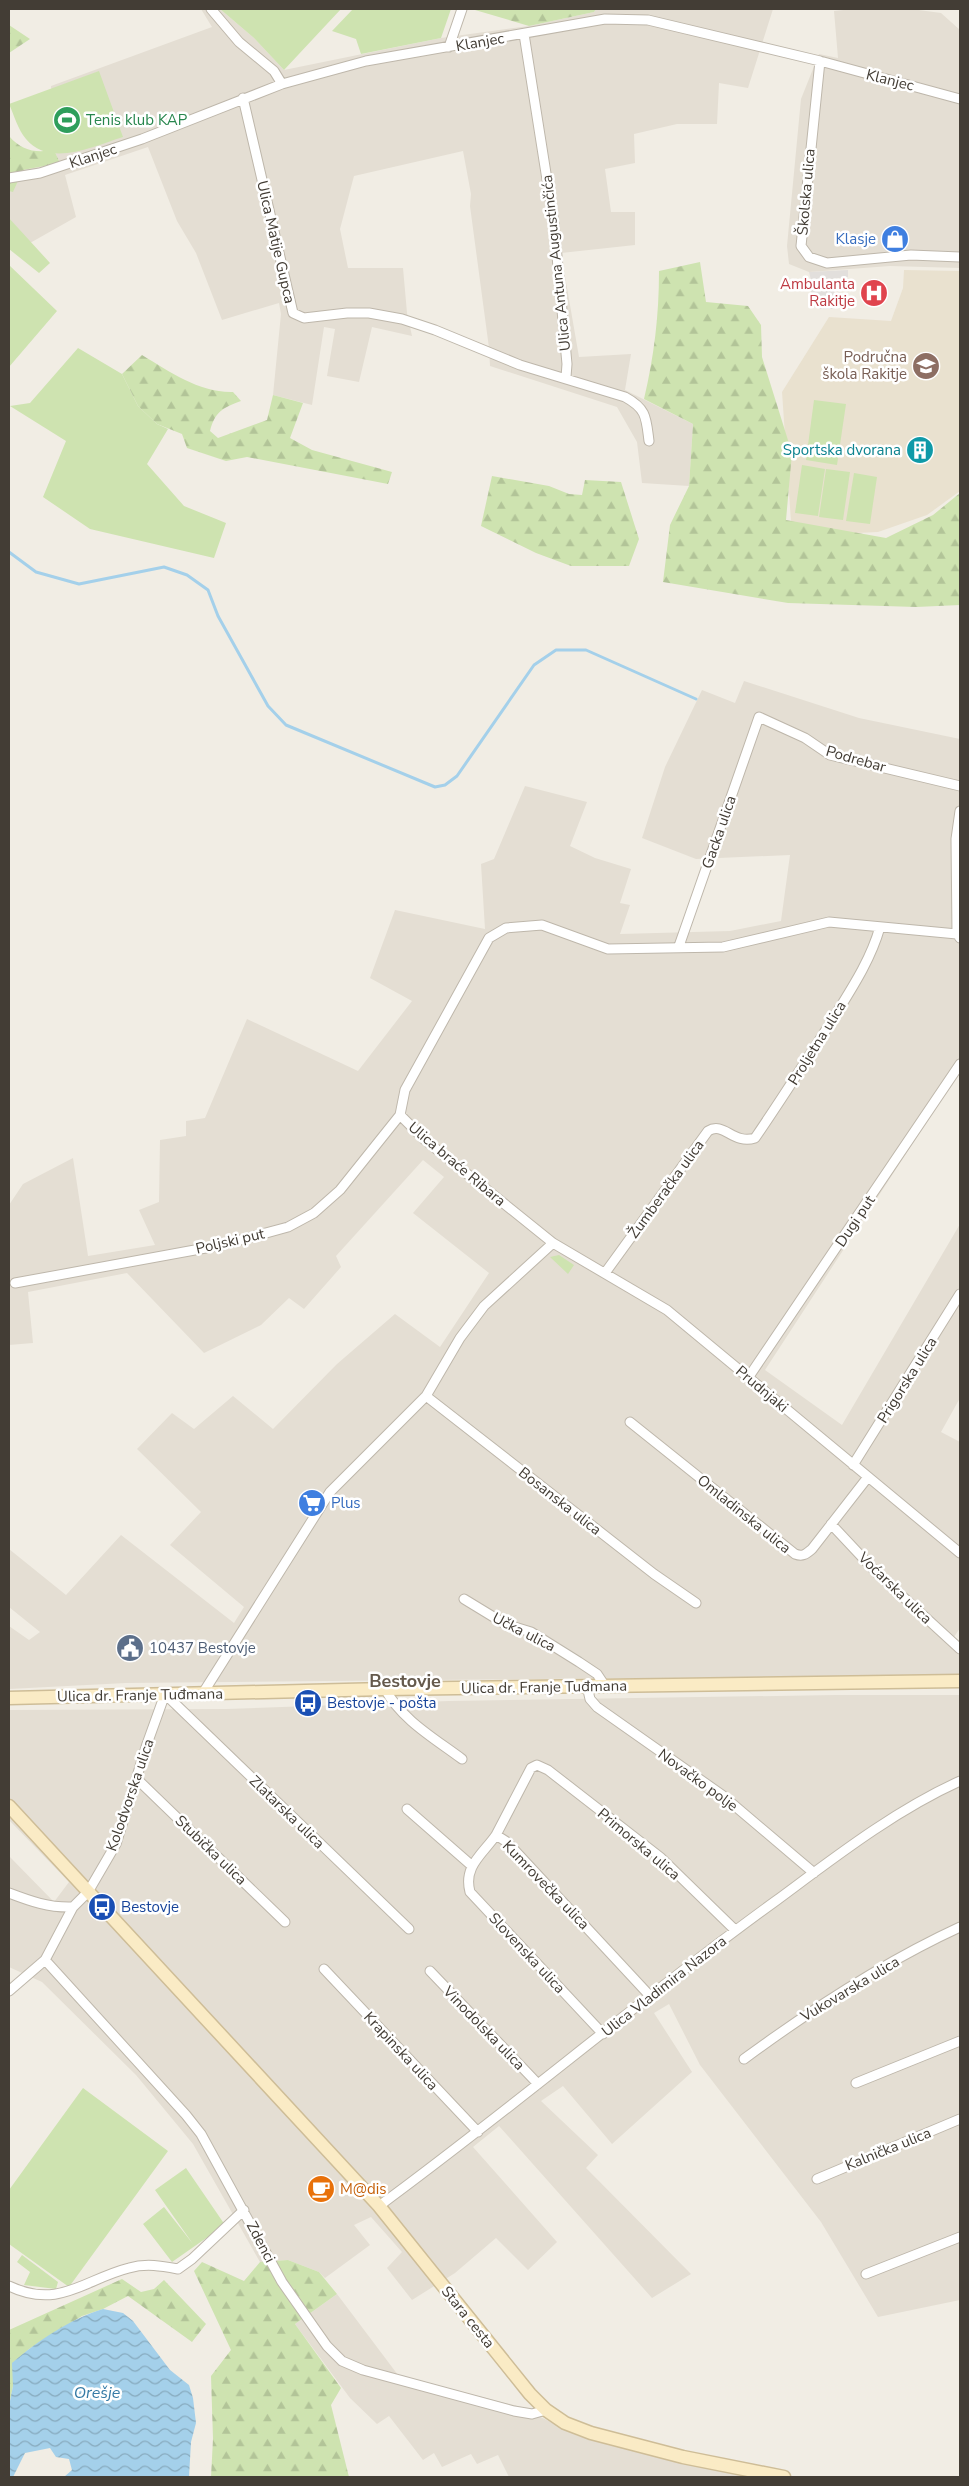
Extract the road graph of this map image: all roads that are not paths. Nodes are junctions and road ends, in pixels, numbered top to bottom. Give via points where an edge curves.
1 (211, 9) edge
2 (462, 9) edge
3 (524, 34) junction
4 (449, 47) junction
5 (820, 61) junction
6 (282, 84) junction
7 (243, 98) junction
8 (960, 99) edge
9 (9, 178) edge
10 (960, 257) edge
11 (566, 377) junction
12 (649, 441) dead end
13 (759, 717) joint
14 (960, 786) edge
15 (960, 811) edge
16 (880, 927) junction
17 (959, 936) edge
18 (679, 946) junction
19 (960, 1064) edge
20 (400, 1115) junction
21 (736, 1139) joint
22 (552, 1243) junction
23 (605, 1273) junction
24 (15, 1283) dead end
25 (960, 1294) edge
26 (748, 1378) junction
27 (426, 1396) junction
28 (630, 1422) dead end
29 (853, 1465) junction
30 (868, 1477) junction
31 (831, 1524) junction
32 (960, 1552) edge
33 (464, 1599) dead end
34 (696, 1603) dead end
35 (960, 1649) edge
36 (960, 1681) edge
37 (587, 1686) junction
38 (605, 1686) junction
39 (385, 1689) junction
40 (165, 1694) junction
41 (203, 1694) junction
42 (9, 1698) edge
43 (462, 1759) dead end
44 (537, 1765) joint
45 (137, 1779) junction
46 (960, 1781) edge
47 (9, 1806) edge
48 (407, 1809) dead end
49 (496, 1835) junction
50 (471, 1865) junction
51 (814, 1873) junction
52 (88, 1892) junction
53 (9, 1893) edge
54 (73, 1907) junction
55 (285, 1922) dead end
56 (960, 1927) edge
57 (409, 1929) dead end
58 (735, 1930) junction
59 (45, 1960) junction
60 (324, 1969) dead end
61 (430, 1971) dead end
62 (9, 1991) edge
63 (651, 1997) junction
64 (603, 2034) junction
65 (960, 2041) edge
66 (744, 2058) dead end
67 (856, 2083) dead end
68 (538, 2084) junction
69 (960, 2119) edge
70 (478, 2132) junction
71 (817, 2179) dead end
72 (379, 2206) junction
73 (244, 2210) junction
74 (960, 2237) edge
75 (866, 2274) dead end
76 (9, 2286) edge
77 (546, 2410) junction
78 (784, 2477) edge

1 - 6 street via 239,42 274,71
2 - 4 street
3 - 4 street, Klanjec
3 - 5 street, Klanjec via 605,19 636,18
3 - 11 street, Ulica Antuna Augustinčića via 554,224
4 - 6 street, Klanjec via 366,61
5 - 8 street, Klanjec
5 - 10 street, Školska ulica via 801,246 805,252 809,257 827,263 911,255
6 - 7 street, Klanjec
7 - 9 street, Klanjec via 142,139 40,173
7 - 11 street, Ulica Matije Gupca via 293,313 304,318 369,313 402,319 520,364
11 - 12 street via 638,404 646,416
13 - 14 street, Podrebar via 805,738 830,755
13 - 18 street, Gacka ulica
15 - 17 street via 956,839
16 - 17 street, Ulica braće Ribara
16 - 18 street, Ulica braće Ribara via 830,922 723,947
16 - 21 street, Proljetna ulica via 874,948 858,978 791,1086 755,1138 746,1141
18 - 20 street, Ulica braće Ribara via 608,949 542,925 506,928 494,934 405,1090
19 - 26 street, Dugi put
20 - 22 street, Ulica braće Ribara via 425,1140
20 - 24 street, Poljski put via 340,1190 314,1212 288,1227 222,1244
21 - 23 street, Žumberačka ulica via 720,1128 708,1131
22 - 23 street, Prudnjaki
22 - 27 street via 484,1306 460,1338
23 - 26 street, Prudnjaki via 667,1310
25 - 29 street, Prigorska ulica
26 - 29 street, Prudnjaki
27 - 34 street, Bosanska ulica via 654,1574
27 - 41 street via 330,1492
28 - 31 street, Omladinska ulica via 795,1554 806,1555
29 - 30 street, Prudnjaki
30 - 31 street, Omladinska ulica
30 - 32 street, Prudnjaki
31 - 35 street, Voćarska ulica via 876,1572
33 - 38 street, Učka ulica via 505,1624 531,1632 597,1674
36 - 38 main road, Ulica dr. Franje Tuđmana
37 - 38 main road, Ulica dr. Franje Tuđmana
37 - 39 main road, Ulica dr. Franje Tuđmana
37 - 51 street, Novačko polje via 590,1699 597,1707 722,1795
39 - 41 main road, Ulica dr. Franje Tuđmana
39 - 43 street via 394,1705 410,1720
40 - 41 main road, Ulica dr. Franje Tuđmana
40 - 42 main road, Ulica dr. Franje Tuđmana
40 - 45 street, Kolodvorska ulica
40 - 57 street, Zlatarska ulica
44 - 49 street, Kumrovečka ulica via 532,1768
44 - 58 street, Primorska ulica via 548,1770 660,1857
45 - 52 street, Kolodvorska ulica via 116,1844
45 - 55 street, Stubička ulica
46 - 51 street, Ulica Vladimira Nazora via 884,1824
47 - 52 main road
48 - 50 street
49 - 50 street
49 - 63 street, Kumrovečka ulica via 507,1842
50 - 64 street, Slovenska ulica via 470,1892
51 - 58 street, Ulica Vladimira Nazora
52 - 54 street, Kolodvorska ulica
52 - 72 main road, Stara cesta
53 - 54 street via 57,1908
54 - 59 street, Kolodvorska ulica
56 - 66 street, Vukovarska ulica via 809,2012
58 - 63 street, Ulica Vladimira Nazora
59 - 62 street
59 - 73 street, Zdenci via 202,2134
60 - 70 street, Krapinska ulica
61 - 68 street, Vinodolska ulica
63 - 64 street, Ulica Vladimira Nazora
64 - 68 street, Ulica Vladimira Nazora
65 - 67 street
68 - 70 street, Ulica Vladimira Nazora
69 - 71 street, Kalnička ulica
70 - 72 street, Ulica Vladimira Nazora
72 - 77 main road, Stara cesta
73 - 76 street via 178,2269 145,2265 128,2268 72,2292 34,2293
73 - 77 street, Zdenci via 282,2282 327,2346 342,2361 363,2370 514,2411 532,2414
74 - 75 street
77 - 78 main road, Stara cesta via 565,2423 591,2432 683,2457

